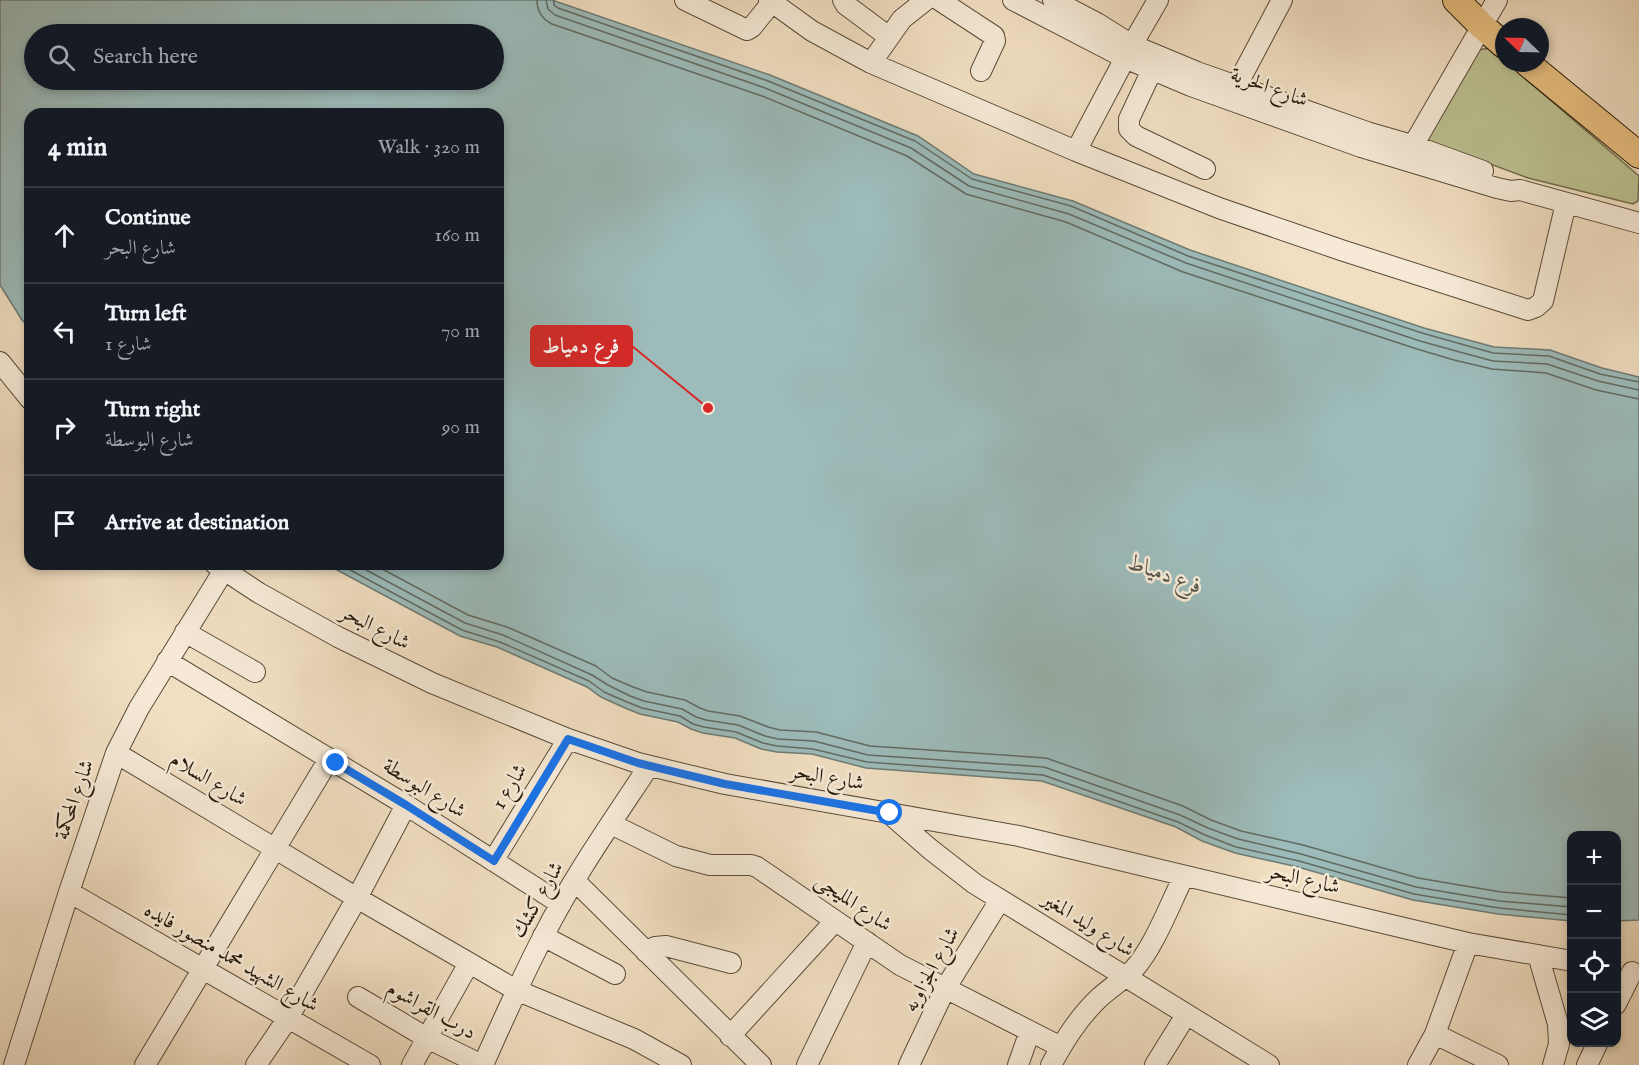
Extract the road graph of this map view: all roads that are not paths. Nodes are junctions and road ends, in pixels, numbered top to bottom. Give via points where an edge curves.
1 (685, 0) edge
2 (843, 0) edge
3 (926, 0) edge
4 (939, 0) edge
5 (1013, 0) edge
6 (1053, 0) edge
7 (1158, 0) edge
8 (1282, 0) edge
9 (1456, 0) edge
10 (1497, 0) edge
11 (770, 1) edge
12 (1483, 27) junction
13 (1092, 31) junction
14 (889, 37) junction
15 (1495, 37) edge
16 (1129, 51) junction
17 (871, 63) junction
18 (1152, 70) junction
19 (981, 71) dead end
20 (1538, 72) edge
21 (1194, 79) junction
22 (1236, 87) junction
23 (1076, 151) junction
24 (1408, 153) junction
25 (1639, 155) edge
26 (1205, 169) dead end
27 (1566, 203) junction
28 (1639, 223) edge
29 (0, 362) edge
30 (24, 392) edge
31 (218, 570) edge
32 (224, 570) edge
33 (185, 632) junction
34 (167, 662) junction
35 (255, 672) dead end
36 (568, 739) junction
37 (116, 753) junction
38 (329, 759) junction
39 (649, 766) junction
40 (406, 805) junction
41 (890, 813) junction
42 (611, 824) junction
43 (275, 849) junction
44 (494, 861) junction
45 (1184, 876) junction
46 (575, 881) junction
47 (69, 892) junction
48 (357, 898) junction
49 (1000, 900) junction
50 (561, 904) junction
51 (836, 921) junction
52 (543, 936) junction
53 (867, 942) junction
54 (1468, 943) junction
55 (646, 952) junction
56 (1538, 955) junction
57 (1567, 960) edge
58 (470, 963) junction
59 (731, 963) dead end
60 (204, 969) junction
61 (1629, 972) edge
62 (615, 974) dead end
63 (1126, 977) junction
64 (945, 989) junction
65 (516, 990) junction
66 (1621, 993) edge
67 (358, 997) dead end
68 (1186, 1015) junction
69 (288, 1018) junction
70 (1030, 1031) junction
71 (1435, 1034) junction
72 (730, 1036) junction
73 (427, 1038) junction
74 (1061, 1047) junction
75 (1596, 1047) edge
76 (14, 1065) edge
77 (145, 1065) edge
78 (256, 1065) edge
79 (370, 1065) edge
80 (412, 1065) edge
81 (482, 1065) edge
82 (681, 1065) edge
83 (761, 1065) edge
84 (807, 1065) edge
85 (909, 1065) edge
86 (1018, 1065) edge
87 (1051, 1065) edge
88 (1155, 1065) edge
89 (1269, 1065) edge
90 (1418, 1065) edge
91 (1498, 1065) edge
92 (1552, 1065) edge
93 (1587, 1065) edge

1 - 11 street via 744,30 752,27
2 - 14 street
3 - 14 street via 902,19
4 - 19 street via 994,36
5 - 13 street, شارع الحرية
6 - 13 street, شارع الحرية
7 - 16 street
8 - 22 street
9 - 12 main road
10 - 12 street
11 - 17 street via 812,31
12 - 15 main road
12 - 24 street
13 - 16 street, شارع الحرية
14 - 17 street
16 - 18 street, شارع الحرية
16 - 21 street, شارع الحرية
16 - 23 street
17 - 23 street
18 - 21 street, شارع الحرية
18 - 26 street via 1129,119 1129,129
20 - 25 main road
21 - 22 street, شارع الحرية
21 - 24 street, شارع الحرية via 1361,147
22 - 24 street, شارع الحرية via 1366,132
23 - 27 street via 1219,208 1528,310 1543,301
24 - 27 street, شارع الحرية via 1500,178 1520,190
27 - 28 street, شارع الحرية
29 - 30 street
31 - 33 street, شارع المحكمة
32 - 36 street, شارع البحر via 259,593 432,683
33 - 34 street, شارع المحكمة
33 - 35 street
34 - 37 street, شارع المحكمة
34 - 38 street, شارع البوسطة
36 - 39 street, شارع البحر
36 - 44 street, شارع 1
37 - 43 street, شارع السلام
37 - 47 street, شارع المحكمة
38 - 40 street, شارع البوسطة
38 - 43 street
39 - 41 street, شارع البحر via 725,784
39 - 42 street, شارع كشك
40 - 44 street, شارع البوسطة
40 - 48 street
41 - 45 street, شارع البحر via 1019,836
41 - 49 street, شارع وليد المغير via 930,849
42 - 46 street, شارع كشك
42 - 51 street, شارع المليجى via 676,856 710,865 757,867
43 - 48 street, شارع السلام
43 - 60 street
44 - 50 street, شارع البوسطة
45 - 54 street, شارع البحر
45 - 63 street via 1146,953
46 - 50 street, شارع كشك
46 - 55 street
47 - 60 street, شارع الشهيد محمد منصور فايده
47 - 76 street, شارع المحكمة
48 - 58 street, شارع السلام
48 - 69 street
49 - 63 street, شارع وليد المغير
49 - 64 street, شارع الجزاويه
50 - 52 street, شارع كشك
51 - 53 street, شارع المليجى
51 - 72 street
52 - 62 street
52 - 65 street, شارع كشك
53 - 64 street, شارع المليجى
53 - 84 street
54 - 56 street, شارع البحر
54 - 71 street
55 - 59 street via 666,946
55 - 72 street
56 - 57 street, شارع البحر
56 - 92 street via 1558,1024 1559,1044
58 - 65 street, شارع السلام
58 - 73 street
60 - 69 street, شارع الشهيد محمد منصور فايده
60 - 77 street
61 - 66 street
63 - 68 street, شارع وليد المغير
63 - 74 street via 1081,1016
64 - 70 street, شارع المليجى
64 - 85 street, شارع الجزاويه
65 - 81 street, شارع كشك
65 - 82 street, شارع السلام via 634,1039
67 - 73 street, درب القراشوم
68 - 88 street
68 - 89 street, شارع وليد المغير
69 - 78 street
69 - 79 street, شارع الشهيد محمد منصور فايده
70 - 74 street, شارع المليجى
70 - 86 street
71 - 90 street
71 - 91 street
72 - 83 street
73 - 80 street
73 - 81 street, درب القراشوم
74 - 87 street
75 - 93 street

